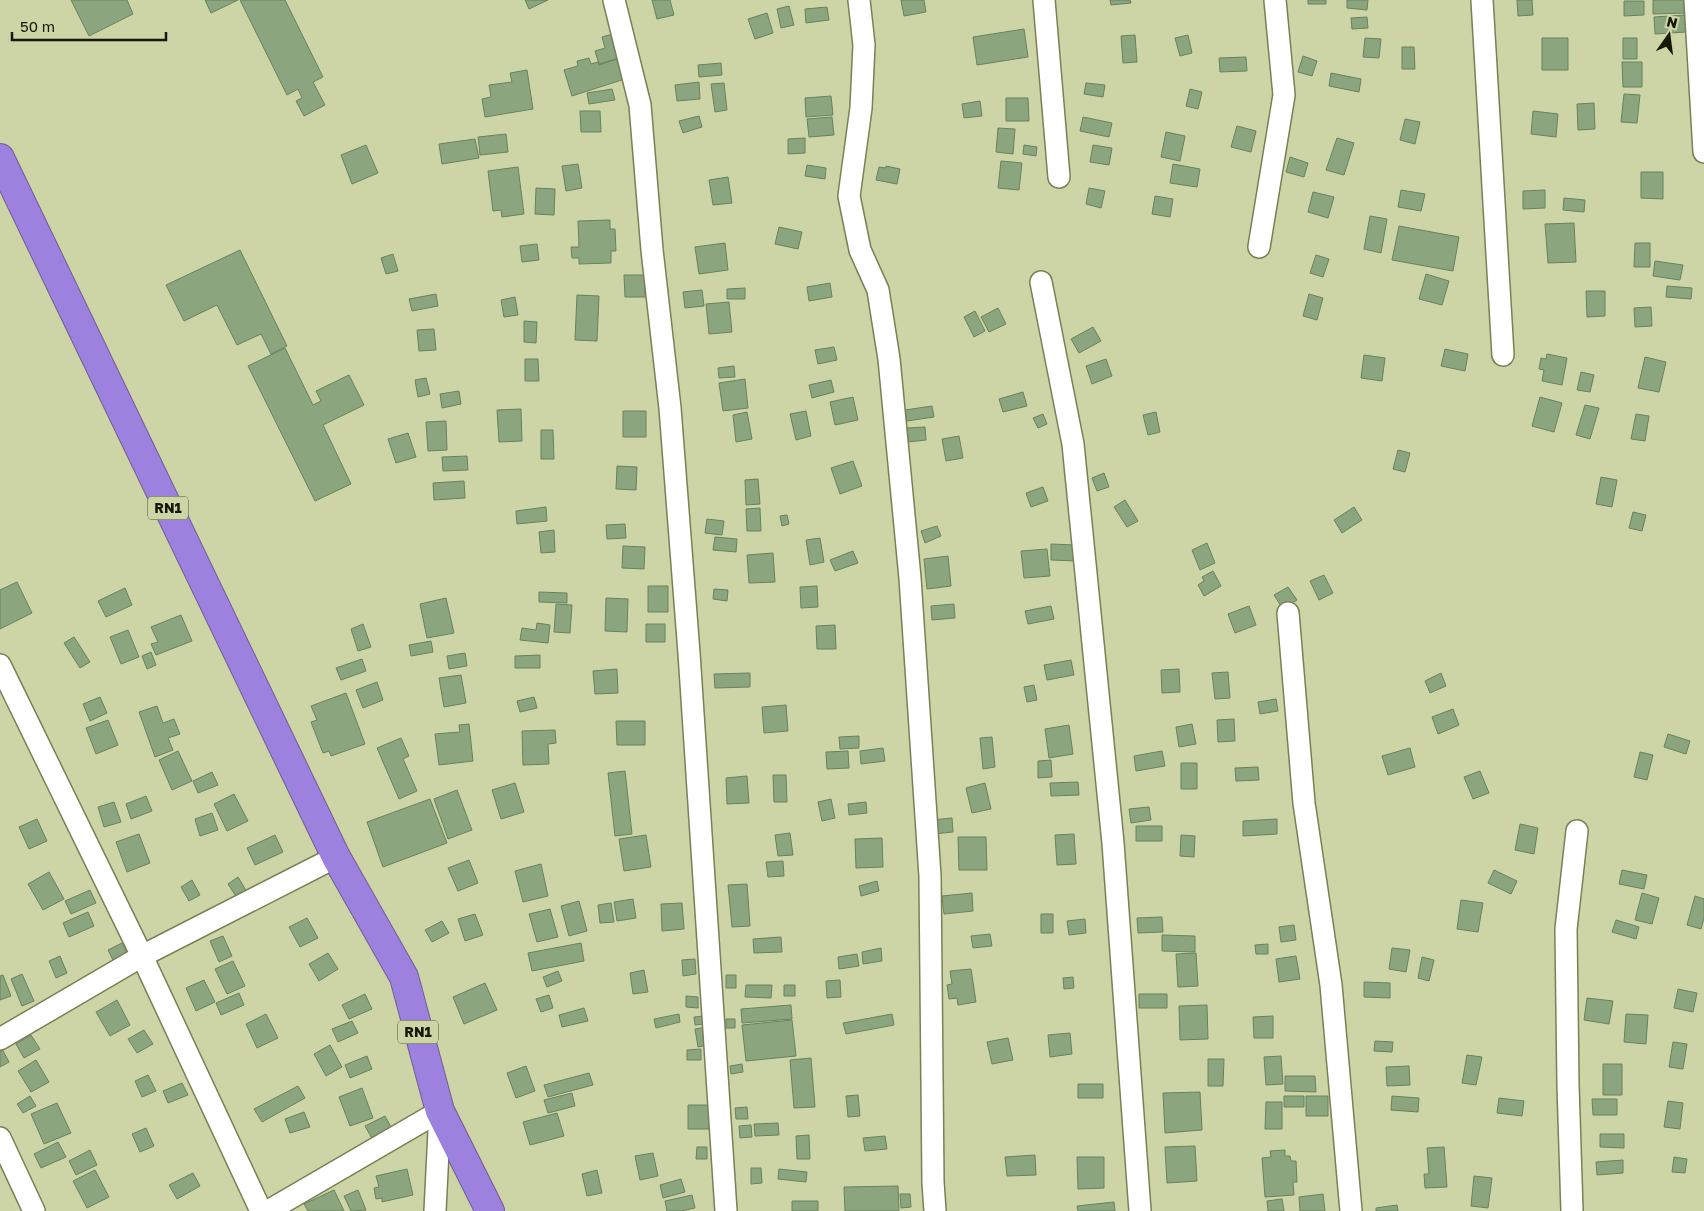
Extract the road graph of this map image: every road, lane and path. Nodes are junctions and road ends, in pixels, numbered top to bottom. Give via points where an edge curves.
1 (614, 0) edge
2 (858, 0) edge
3 (1044, 0) edge
4 (1275, 0) edge
5 (1482, 0) edge
6 (1695, 0) edge
7 (1704, 152) edge
8 (0, 158) edge
9 (1059, 177) dead end
10 (1260, 246) dead end
11 (1041, 282) dead end
12 (1503, 355) dead end
13 (1288, 613) dead end
14 (0, 665) edge
15 (1577, 831) dead end
16 (336, 857) junction
17 (142, 956) junction
18 (0, 1039) edge
19 (440, 1112) junction
20 (0, 1138) edge
21 (34, 1211) edge
22 (260, 1211) edge
23 (268, 1211) edge
24 (435, 1211) edge
25 (490, 1211) edge
26 (726, 1211) edge
27 (935, 1211) edge
28 (1140, 1211) edge
29 (1351, 1211) edge
30 (1572, 1211) edge

1 - 26 street via 640,105 670,408
2 - 27 street via 864,45 861,108 849,196 860,250 878,290 889,359 910,578 930,876
3 - 9 street
4 - 10 street via 1284,95
5 - 12 street
6 - 7 street
8 - 16 highway, RN1
11 - 28 street via 1073,444 1113,843
13 - 29 street via 1304,803 1331,985
14 - 17 street
15 - 30 street via 1566,928
16 - 17 street
16 - 19 highway, RN1 via 404,977
17 - 18 street
17 - 22 street
19 - 23 street
19 - 24 street
19 - 25 highway, RN1
20 - 21 street

